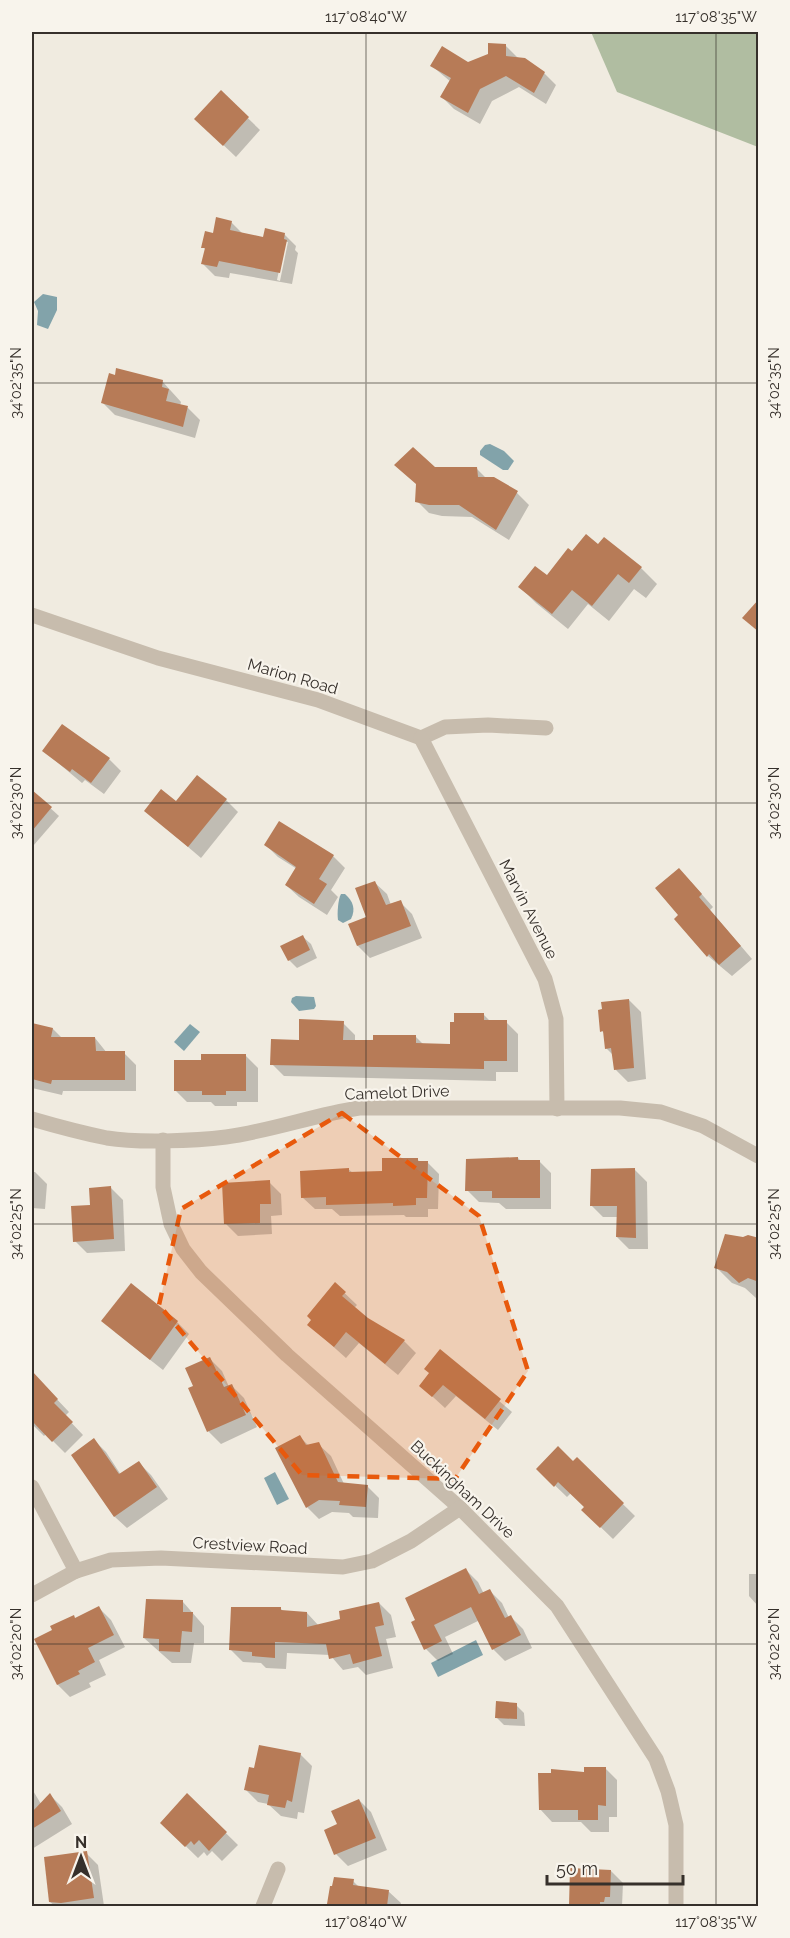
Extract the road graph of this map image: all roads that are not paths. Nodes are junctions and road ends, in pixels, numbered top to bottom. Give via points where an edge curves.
1 (32, 615) edge
2 (546, 728) dead end
3 (421, 738) junction
4 (557, 1109) junction
5 (32, 1119) edge
6 (163, 1140) junction
7 (759, 1156) edge
8 (32, 1487) edge
9 (460, 1508) junction
10 (76, 1571) junction
11 (32, 1595) edge
12 (278, 1869) dead end
13 (263, 1906) edge
14 (676, 1906) edge

1 - 3 street, Marion Road via 158,658 318,700
2 - 3 street via 445,726
3 - 4 street, Marvin Avenue via 545,979 556,1019
4 - 6 street, Camelot Drive via 359,1108 223,1137
4 - 7 street, Camelot Drive via 661,1112 703,1126
5 - 6 street, Camelot Drive via 109,1138
6 - 9 street, Buckingham Drive via 163,1187 171,1224 183,1249 201,1272 287,1355
8 - 10 street
9 - 10 street, Crestview Road via 372,1561 343,1567 161,1558 111,1560
9 - 14 street, Buckingham Drive via 557,1606 656,1759 676,1825
10 - 11 street, Crestview Road
12 - 13 street

